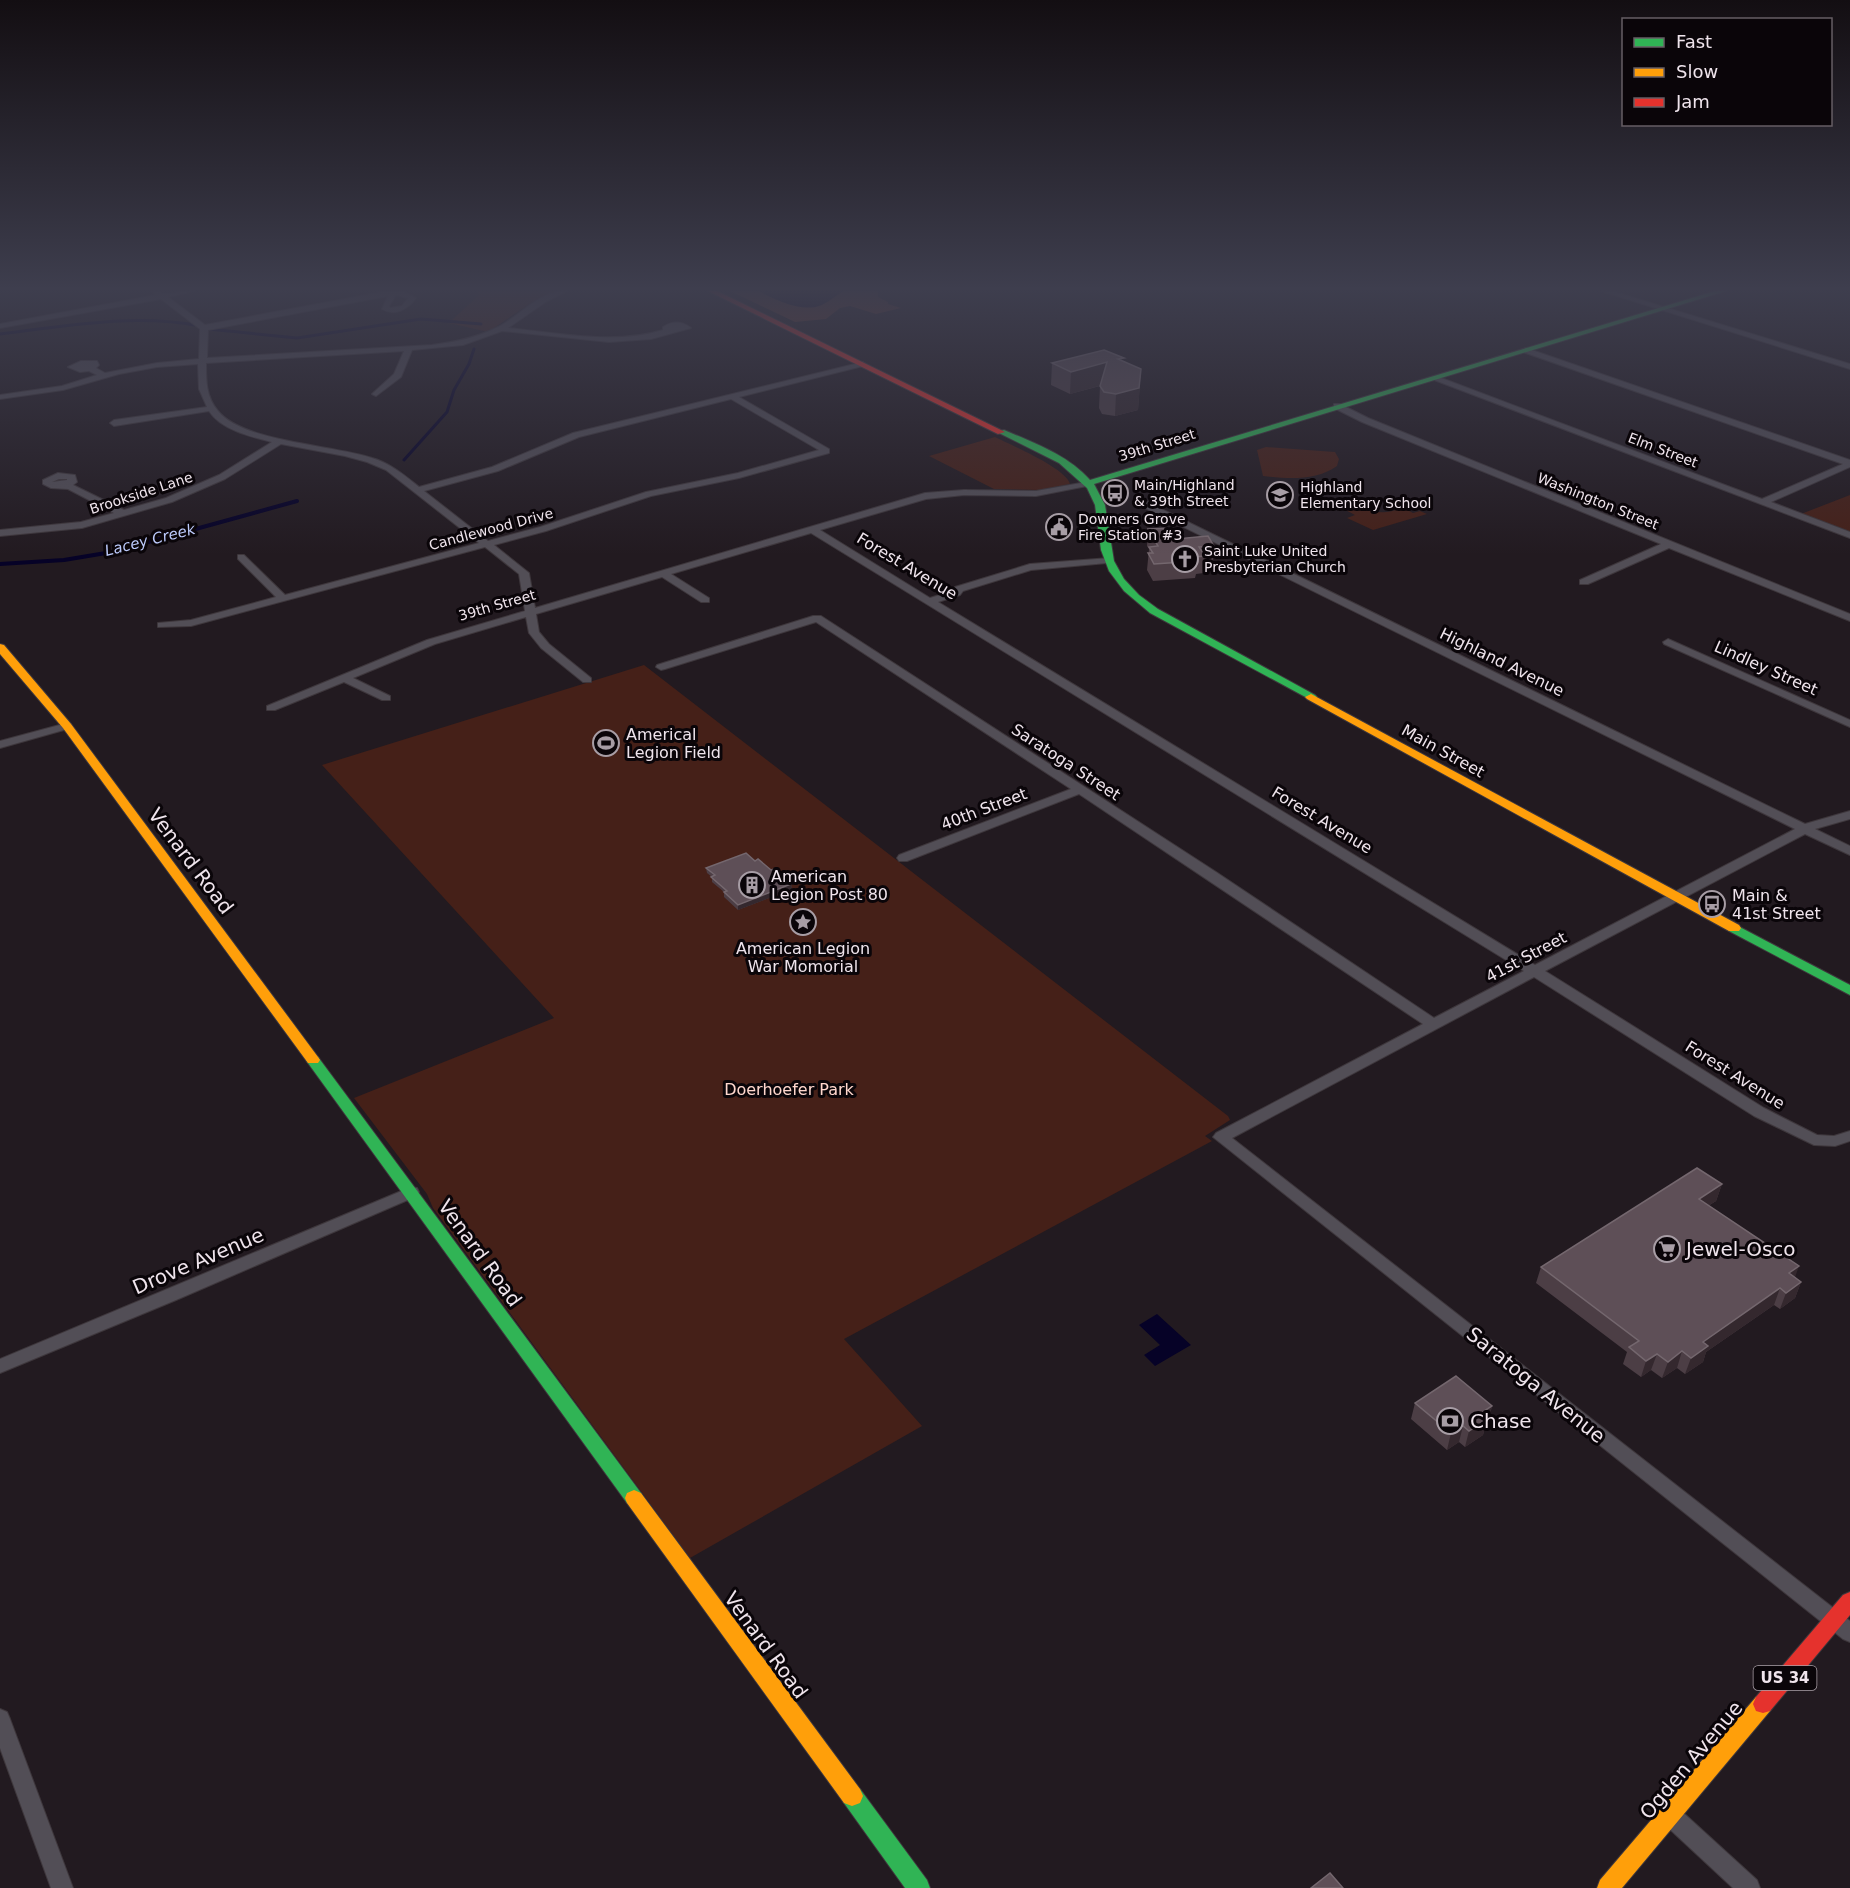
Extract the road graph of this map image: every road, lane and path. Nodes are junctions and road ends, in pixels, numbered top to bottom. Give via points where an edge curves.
1 (93, 379) edge
2 (204, 379) edge
3 (393, 379) edge
4 (800, 379) edge
5 (891, 379) edge
6 (1429, 379) edge
7 (1436, 379) edge
8 (1609, 379) edge
9 (376, 394) dead end
10 (732, 396) junction
11 (0, 397) edge
12 (1338, 406) junction
13 (209, 409) junction
14 (114, 423) dead end
15 (278, 442) junction
16 (1850, 464) edge
17 (1089, 483) junction
18 (65, 484) dead end
19 (417, 490) junction
20 (1140, 502) dead end
21 (1763, 502) junction
22 (124, 514) junction
23 (811, 529) junction
24 (0, 533) edge
25 (1850, 535) edge
26 (487, 544) junction
27 (1670, 544) junction
28 (242, 557) dead end
29 (1107, 560) junction
30 (663, 573) junction
31 (1584, 582) dead end
32 (283, 598) junction
33 (705, 600) dead end
34 (930, 601) junction
35 (531, 612) junction
36 (1850, 618) edge
37 (162, 625) dead end
38 (1668, 642) dead end
39 (0, 647) edge
40 (660, 667) dead end
41 (342, 677) junction
42 (587, 681) dead end
43 (386, 698) dead end
44 (271, 708) dead end
45 (1850, 724) edge
46 (67, 726) junction
47 (0, 745) edge
48 (1078, 790) junction
49 (1850, 815) edge
50 (1805, 829) junction
51 (1850, 851) edge
52 (903, 858) dead end
53 (1677, 897) junction
54 (1536, 972) junction
55 (1850, 991) edge
56 (1434, 1025) junction
57 (1850, 1136) edge
58 (1221, 1137) joint
59 (411, 1192) junction
60 (0, 1366) edge
61 (1850, 1601) edge
62 (1833, 1620) junction
63 (1850, 1633) edge
64 (0, 1719) edge
65 (1670, 1815) junction
66 (62, 1888) edge
67 (919, 1888) edge
68 (1608, 1888) edge
69 (1749, 1888) edge

1 - 11 street via 63,388
2 - 13 street
3 - 9 street
4 - 10 street
5 - 17 street via 1054,458
6 - 12 street, 39th Street
7 - 21 street, Elm Street
8 - 16 street
10 - 19 street via 576,435 495,469
10 - 26 street, Candlewood Drive via 826,451 649,494
12 - 17 street, 39th Street
12 - 27 street, Washington Street
13 - 14 street
13 - 15 street via 236,427
15 - 19 street via 368,458 389,468
15 - 22 street, Brookside Lane via 212,483
16 - 21 street
17 - 23 street, 39th Street via 1027,494 939,493
17 - 29 street, Main Street via 1101,504
18 - 22 street
19 - 26 street
20 - 50 street, Highland Avenue
21 - 25 street, Elm Street
22 - 24 street, Brookside Lane via 65,528
23 - 30 street, 39th Street
23 - 34 street, Forest Avenue
26 - 32 street, Candlewood Drive
26 - 35 street via 524,573
27 - 31 street
27 - 36 street, Washington Street
28 - 32 street
29 - 34 street via 1048,563
29 - 53 street, Main Street via 1125,588 1154,611
30 - 33 street
30 - 35 street, 39th Street
32 - 37 street, Candlewood Drive via 190,623
34 - 54 street, Forest Avenue
35 - 41 street, 39th Street via 415,647
35 - 42 street via 537,638
38 - 45 street, Lindley Street
39 - 46 street, Venard Road
40 - 48 street, Saratoga Street via 817,618
41 - 43 street
41 - 44 street, 39th Street
46 - 47 street
46 - 59 street, Venard Road
48 - 52 street, 40th Street
48 - 56 street, Saratoga Street
49 - 50 street, 41st Street
50 - 51 street, Highland Avenue
50 - 53 street, 41st Street
53 - 54 street, 41st Street
53 - 55 street, Main Street
54 - 56 street, 41st Street
54 - 57 street, Forest Avenue via 1759,1112 1814,1140 1835,1141
56 - 58 street, 41st Street
58 - 62 street, Saratoga Avenue
59 - 60 street, Drove Avenue
59 - 67 street, Venard Road
61 - 62 street, Ogden Avenue / US 34
62 - 63 street, Saratoga Avenue
62 - 65 street, Ogden Avenue / US 34
64 - 66 street
65 - 68 street, Ogden Avenue / US 34
65 - 69 street

